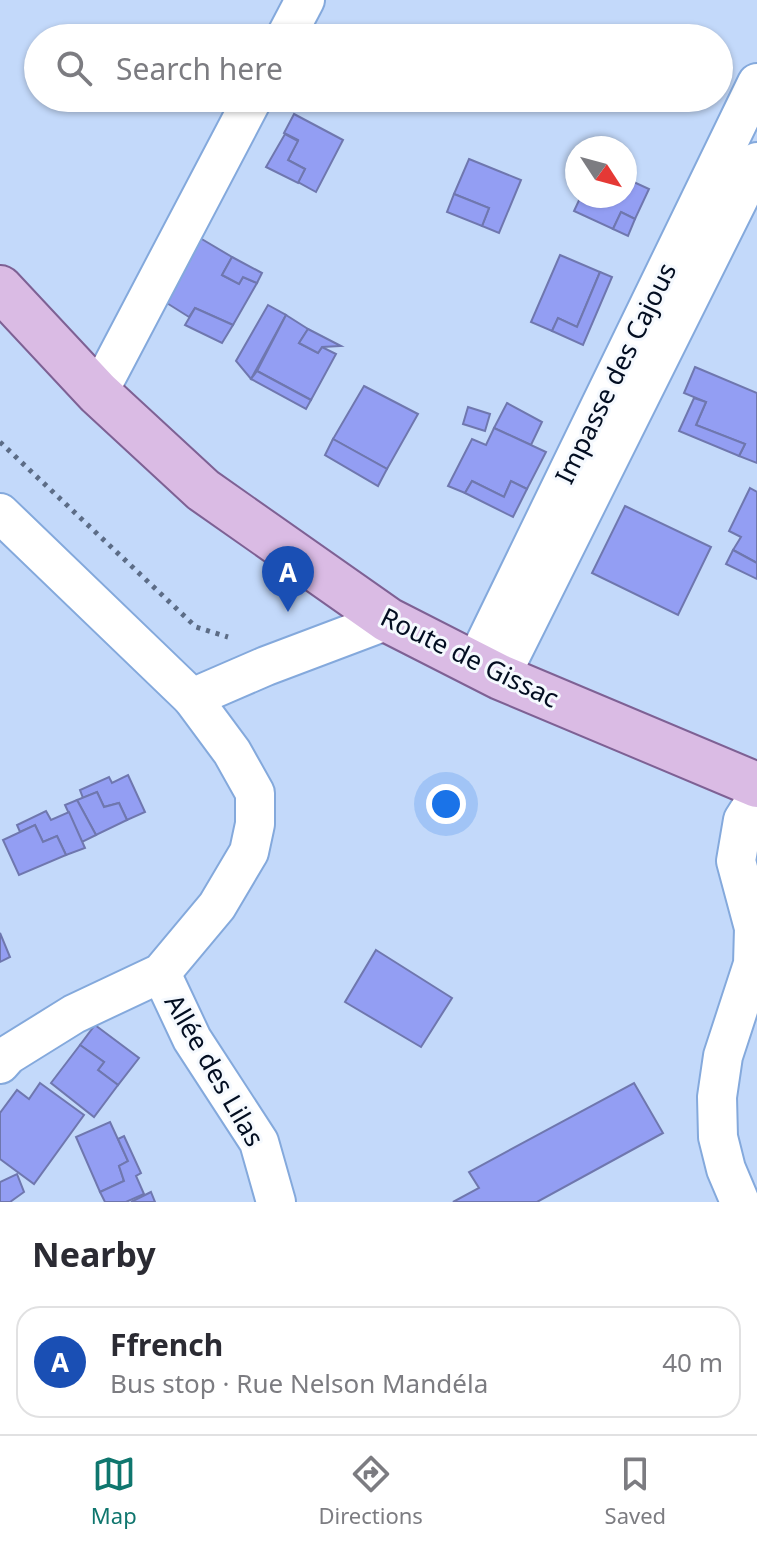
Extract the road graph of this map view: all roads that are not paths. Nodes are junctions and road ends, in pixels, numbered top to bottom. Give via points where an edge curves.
1 (305, 0) edge
2 (292, 24) edge
3 (757, 83) edge
4 (246, 112) edge
5 (757, 162) edge
6 (0, 288) edge
7 (98, 393) junction
8 (3, 522) edge
9 (388, 620) junction
10 (488, 670) junction
11 (192, 698) junction
12 (757, 785) edge
13 (757, 798) edge
14 (752, 895) edge
15 (161, 973) junction
16 (0, 1064) edge
17 (757, 1199) edge
18 (276, 1202) edge
19 (740, 1202) edge
20 (751, 1202) edge

1 - 2 street
3 - 10 street, Impasse des Cajous
4 - 7 street
5 - 10 street
6 - 7 main road, Route de Gissac
7 - 9 main road, Route de Gissac via 203,490
8 - 11 street, Allée des Lilas
9 - 10 main road, Route de Gissac
9 - 11 street
10 - 12 main road, Route de Gissac
11 - 15 street, Allée des Lilas via 255,793 255,824 249,852 217,906
13 - 14 street via 743,820 736,861
14 - 19 street via 753,964 723,1056 717,1097 718,1137
15 - 16 street via 74,1014
15 - 18 street, Allée des Lilas via 192,1039 259,1142
17 - 20 street

